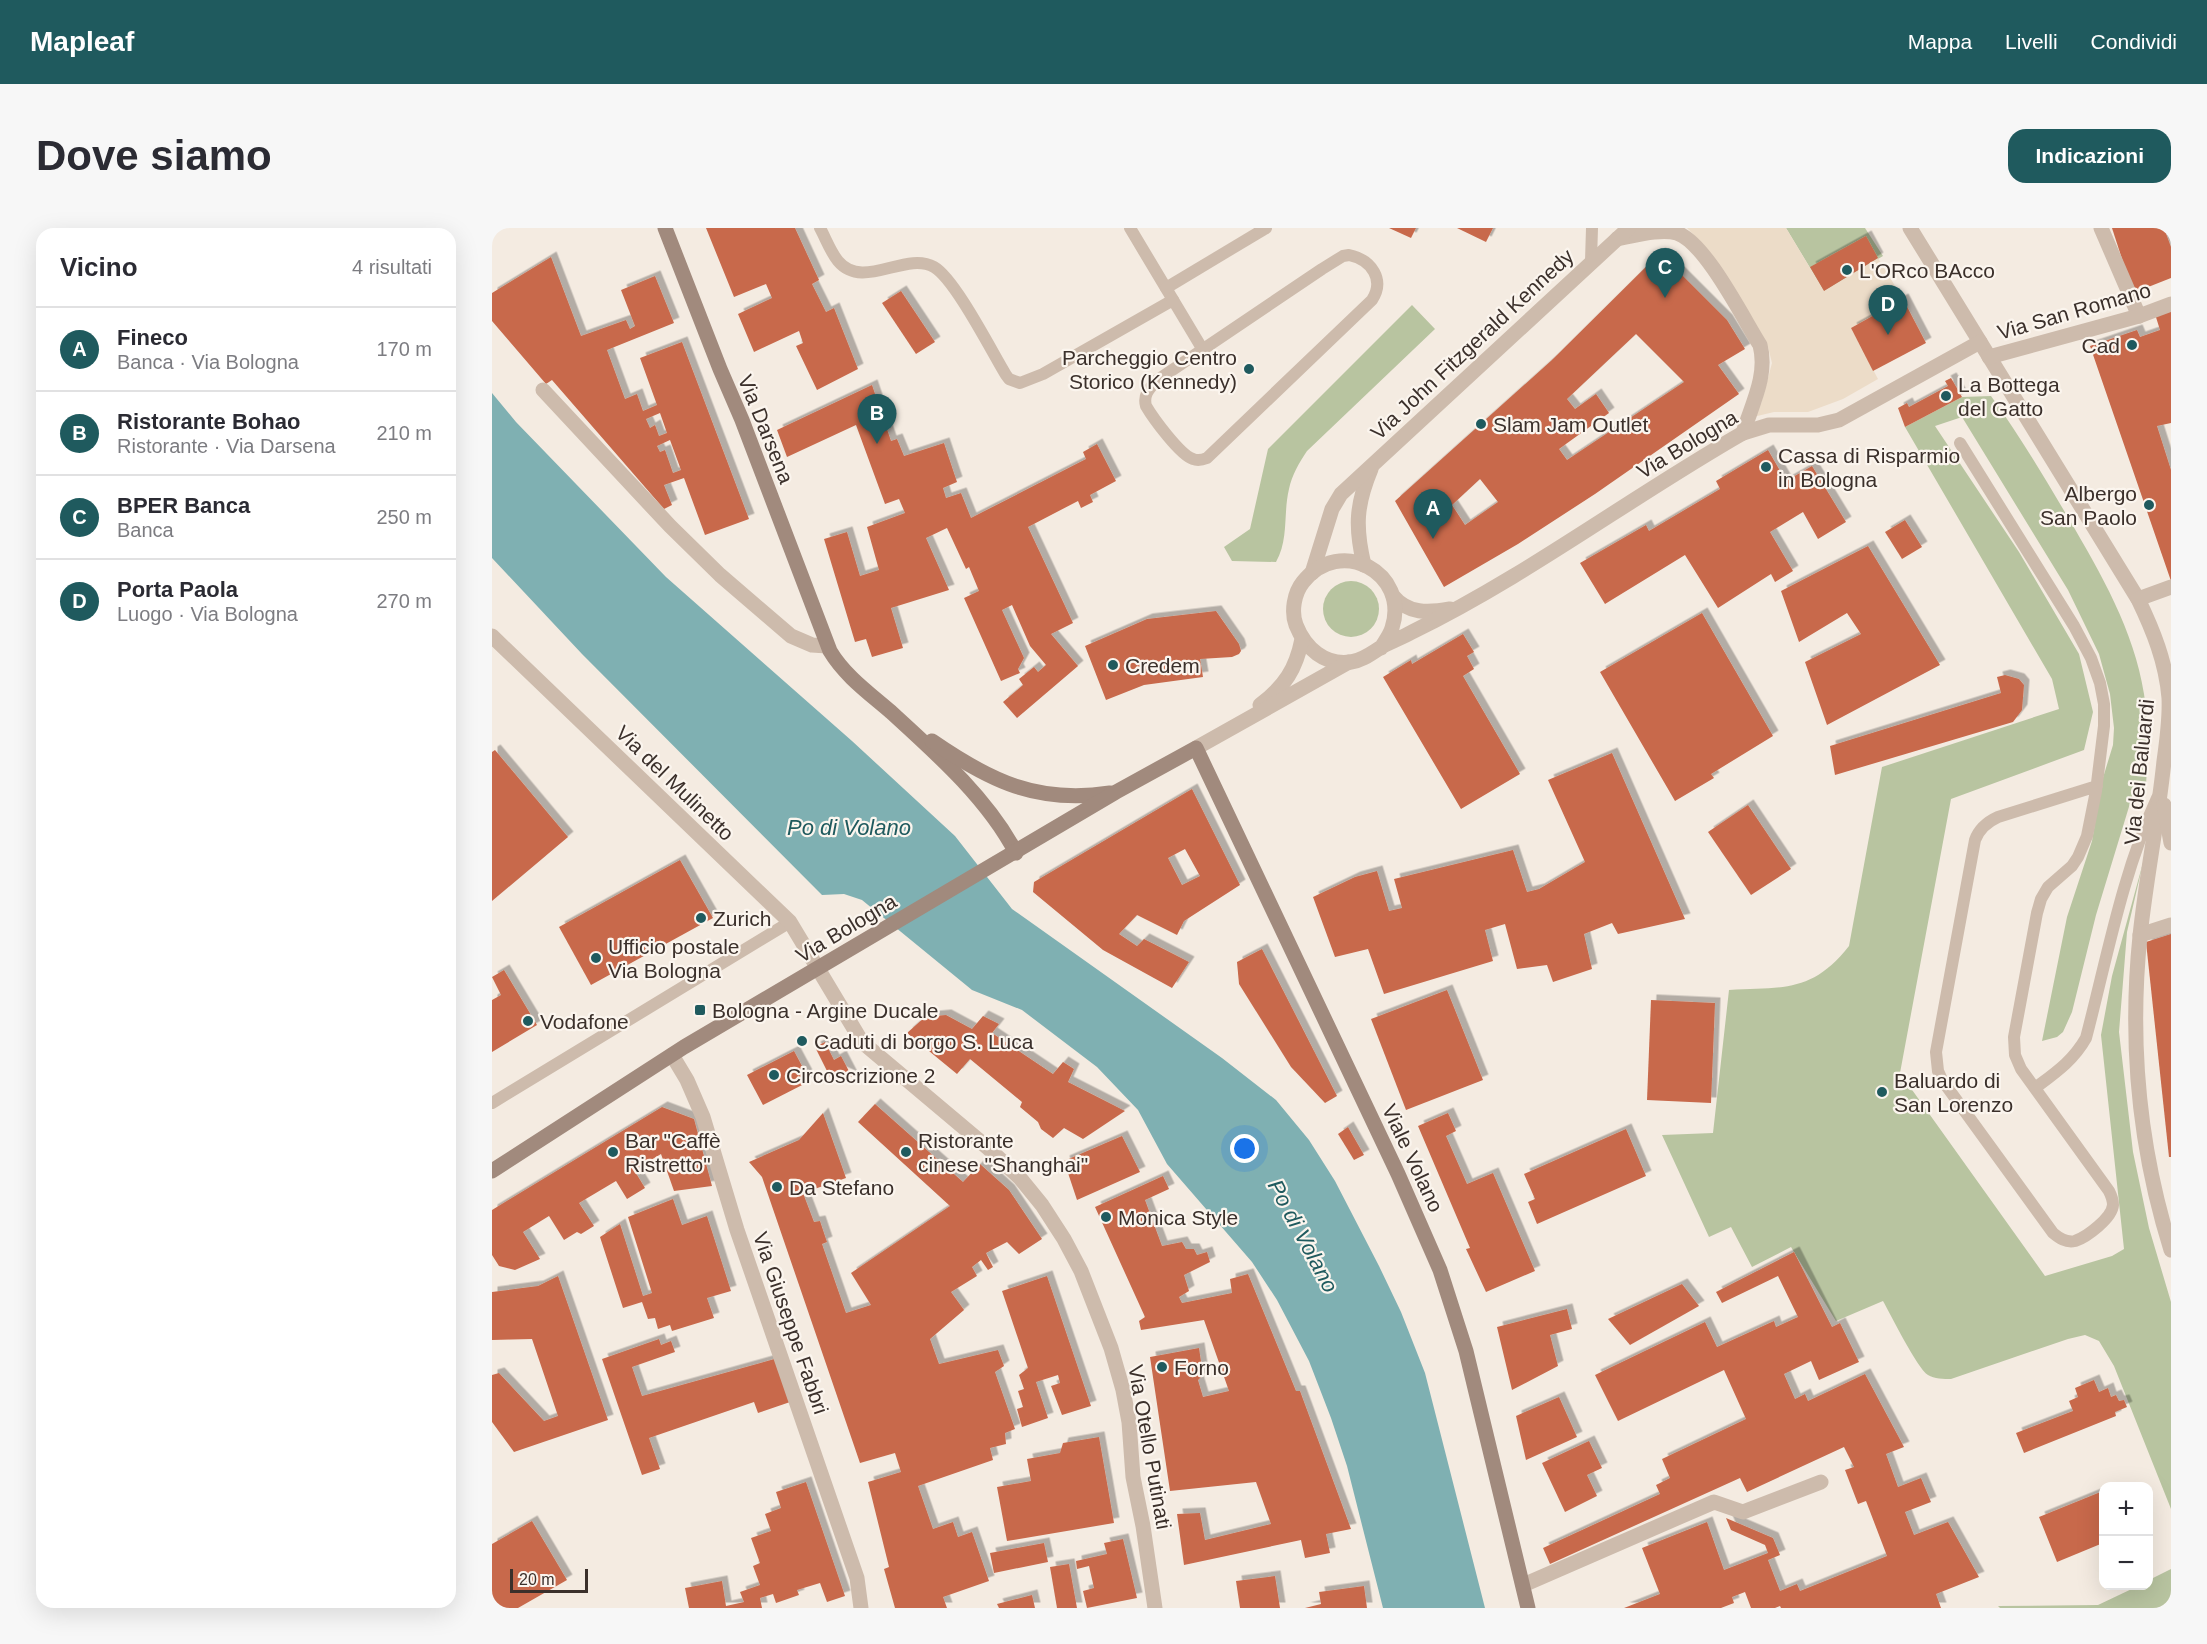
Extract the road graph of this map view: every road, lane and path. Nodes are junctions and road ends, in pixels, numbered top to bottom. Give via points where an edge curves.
1 (665, 228) edge
2 (820, 228) edge
3 (1130, 228) edge
4 (1266, 228) edge
5 (1592, 228) edge
6 (1629, 228) edge
7 (1910, 228) edge
8 (2101, 228) edge
9 (1614, 240) junction
10 (1591, 261) junction
11 (1166, 288) junction
12 (1173, 300) junction
13 (2171, 304) edge
14 (2139, 316) junction
15 (1980, 342) junction
16 (1203, 350) junction
17 (1989, 357) junction
18 (543, 390) dead end
19 (1743, 433) junction
20 (1960, 444) dead end
21 (1372, 467) junction
22 (1364, 565) junction
23 (1312, 573) junction
24 (2171, 587) edge
25 (1393, 596) junction
26 (2138, 599) junction
27 (1462, 606) junction
28 (492, 636) edge
29 (1302, 639) junction
30 (827, 646) junction
31 (1381, 648) junction
32 (1349, 662) junction
33 (882, 705) junction
34 (1227, 730) junction
35 (1196, 748) junction
36 (2097, 786) junction
37 (2162, 787) junction
38 (1116, 792) junction
39 (2171, 843) edge
40 (1016, 853) junction
41 (790, 922) junction
42 (2171, 925) edge
43 (2140, 935) junction
44 (818, 970) junction
45 (672, 1055) junction
46 (2035, 1088) junction
47 (492, 1103) edge
48 (492, 1171) edge
49 (2169, 1234) edge
50 (2171, 1250) edge
51 (1821, 1482) dead end
52 (1523, 1585) junction
53 (861, 1608) edge
54 (1155, 1608) edge
55 (1528, 1608) edge

1 - 30 main road, Via Darsena
2 - 12 lane via 838,262 852,270 877,271 917,263 936,268 949,280 1006,375 1015,382 1043,374
3 - 11 lane
4 - 11 lane
5 - 10 lane
6 - 9 street, Via John Fitzgerald Kennedy
7 - 15 street, Via dei Baluardi
8 - 14 street
9 - 10 street, Via John Fitzgerald Kennedy
9 - 19 street via 1656,232 1677,233 1703,254 1760,345 1763,358 1763,372
10 - 21 street, Via John Fitzgerald Kennedy
11 - 12 lane
12 - 16 lane
13 - 14 street, Via San Romano
14 - 17 street, Via San Romano
15 - 17 street, Via dei Baluardi
15 - 19 street, Via Bologna via 1839,420 1818,425 1769,425
16 - 16 lane via 1156,381 1145,400 1150,413 1184,454 1194,460 1201,460 1219,447 1372,300 1378,279 1357,257 1343,256
17 - 26 street, Via dei Baluardi
18 - 30 street via 720,575 791,636 812,645
19 - 27 street, Via Bologna
20 - 36 lane via 2091,658 2104,704
21 - 22 street, Via John Fitzgerald Kennedy via 1357,516
21 - 23 street, Via John Fitzgerald Kennedy via 1336,501
22 - 23 street via 1336,561 1322,564
22 - 25 street, Via Bologna via 1381,576
23 - 29 street via 1301,585 1294,603 1294,621
24 - 26 street
25 - 27 street, Via Bologna via 1401,606 1415,610
25 - 31 street via 1392,630
26 - 37 street, Via dei Baluardi via 2159,646 2169,699
27 - 31 street, Via Bologna
28 - 41 street, Via del Mulinetto
29 - 32 street via 1311,651 1325,659
29 - 34 street, Via Bologna via 1297,662 1286,680
30 - 33 main road, Via Darsena via 844,670
31 - 32 street, Via Bologna
32 - 34 street, Via Bologna
33 - 38 main road, Via Darsena via 952,754 992,778 1020,789 1072,797
33 - 40 main road, Via Darsena via 993,814
34 - 35 street, Via Bologna
35 - 38 main road, Via Bologna
35 - 52 main road, Viale Volano via 1440,1270 1466,1351
36 - 46 lane via 2083,847 2072,866 2048,887 2037,913 2014,1046 2018,1062
36 - 46 lane via 1998,817 1978,833 1936,1052 1942,1080 2053,1233 2074,1241 2104,1222 2113,1205 2112,1198
37 - 39 street
37 - 43 street, Via dei Baluardi
37 - 46 lane via 2133,859 2086,1038 2070,1062
38 - 40 main road, Via Bologna
40 - 44 main road, Via Bologna
41 - 44 street, Via del Mulinetto
41 - 47 lane
42 - 43 street
43 - 49 street, Via dei Baluardi via 2137,1082 2156,1199
44 - 45 main road, Via Bologna
44 - 54 street, Via Otello Putinati via 862,1042 1020,1178 1042,1205 1081,1271 1123,1390
45 - 48 main road, Via Bologna
45 - 53 street, Via Giuseppe Fabbri via 704,1117 737,1230 856,1578
49 - 50 street, Via dei Baluardi
51 - 52 street via 1743,1512 1714,1502
52 - 55 main road, Viale Volano

